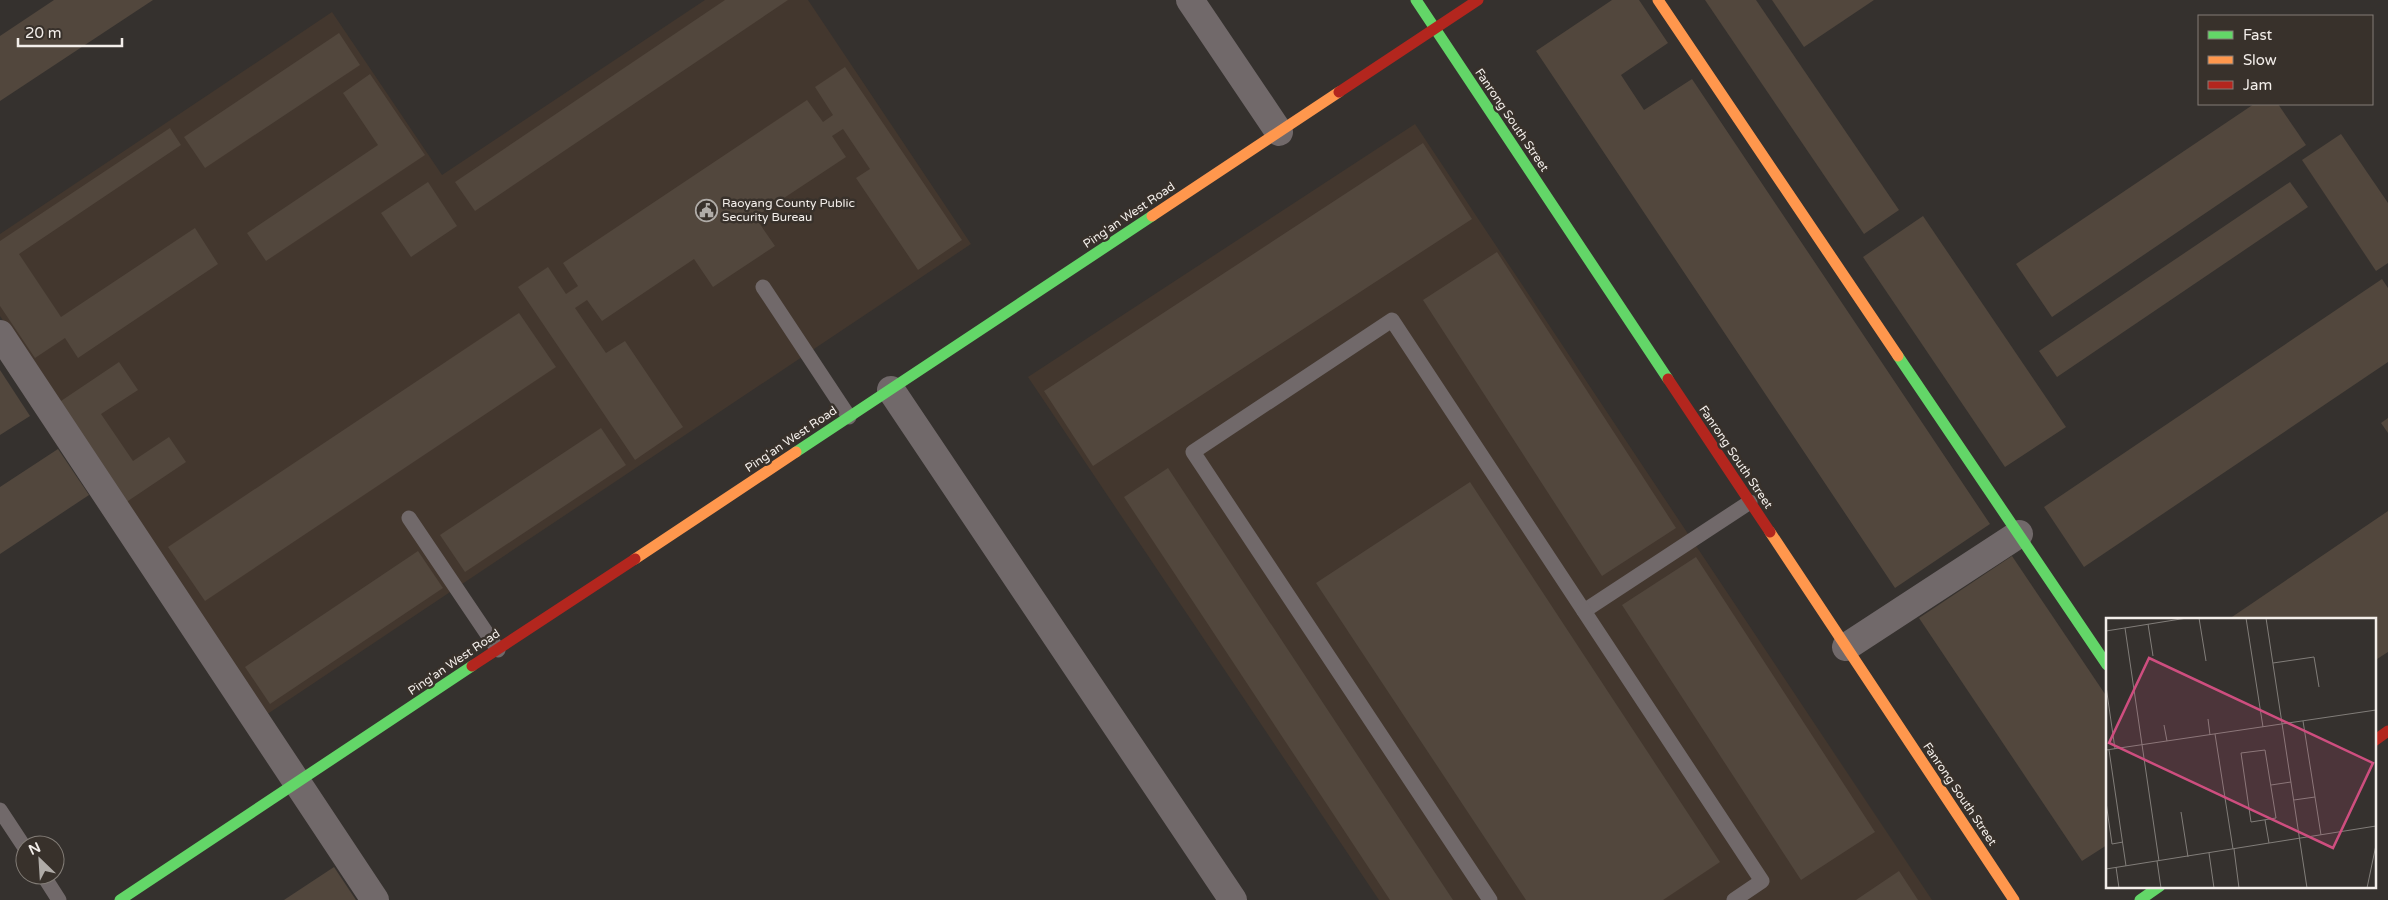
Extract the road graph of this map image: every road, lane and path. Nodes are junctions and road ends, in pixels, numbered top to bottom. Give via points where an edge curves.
1 (1190, 0) edge
2 (1416, 0) edge
3 (1478, 0) edge
4 (1658, 0) edge
5 (1435, 29) junction
6 (1279, 132) junction
7 (763, 287) dead end
8 (0, 334) edge
9 (891, 390) junction
10 (849, 417) junction
11 (1750, 502) junction
12 (410, 518) dead end
13 (2019, 534) junction
14 (1584, 611) junction
15 (1846, 647) junction
16 (498, 650) junction
17 (2106, 664) edge
18 (2388, 731) edge
19 (2376, 740) edge
20 (298, 782) junction
21 (0, 810) edge
22 (16, 835) edge
23 (49, 885) edge
24 (2157, 888) edge
25 (59, 900) edge
26 (120, 900) edge
27 (374, 900) edge
28 (1233, 900) edge
29 (1490, 900) edge
30 (1734, 900) edge
31 (2014, 900) edge
32 (2140, 900) edge

1 - 6 street
2 - 5 main road, Fanrong South Street
3 - 5 main road, Ping'an West Road
4 - 13 main road
5 - 6 main road, Ping'an West Road
5 - 11 main road, Fanrong South Street
6 - 9 main road, Ping'an West Road
7 - 10 lane
8 - 20 street
9 - 10 main road, Ping'an West Road
9 - 28 street
10 - 16 main road, Ping'an West Road
11 - 14 lane
11 - 15 main road, Fanrong South Street
12 - 16 lane
13 - 15 street
13 - 17 main road
14 - 29 lane via 1392,320 1193,452
14 - 30 lane via 1762,881
15 - 31 main road, Fanrong South Street
16 - 20 main road, Ping'an West Road
18 - 19 main road
20 - 26 main road, Ping'an West Road
20 - 27 street
21 - 22 lane
23 - 25 lane
24 - 32 main road

